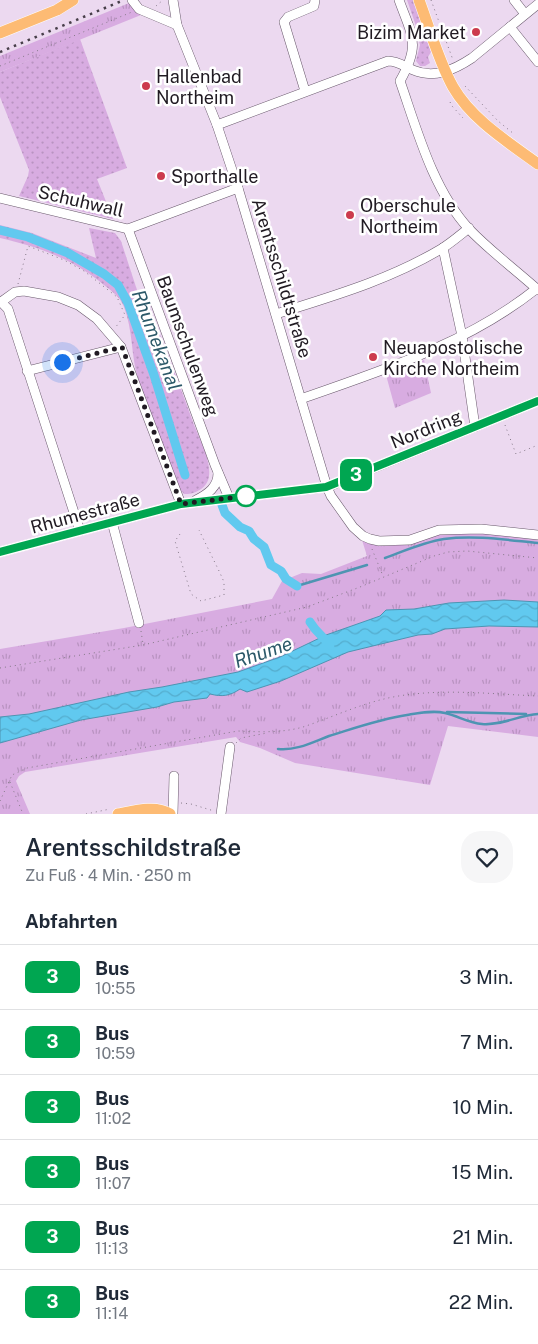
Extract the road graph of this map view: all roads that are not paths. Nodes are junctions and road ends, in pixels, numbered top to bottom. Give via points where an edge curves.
1 (73, 0) edge
2 (132, 0) edge
3 (173, 0) edge
4 (315, 0) edge
5 (400, 0) edge
6 (420, 0) edge
7 (514, 0) edge
8 (538, 4) edge
9 (525, 14) junction
10 (177, 25) junction
11 (510, 27) junction
12 (0, 33) edge
13 (538, 62) edge
14 (408, 68) junction
15 (451, 70) junction
16 (305, 91) junction
17 (217, 125) junction
18 (538, 164) edge
19 (238, 188) junction
20 (0, 198) edge
21 (469, 228) junction
22 (128, 229) junction
23 (443, 248) junction
24 (537, 290) edge
25 (1, 302) edge
26 (276, 314) junction
27 (462, 336) junction
28 (122, 347) junction
29 (27, 372) junction
30 (301, 399) junction
31 (538, 401) edge
32 (475, 427) junction
33 (218, 473) junction
34 (326, 487) junction
35 (229, 498) junction
36 (192, 502) junction
37 (181, 504) junction
38 (112, 522) junction
39 (80, 531) junction
40 (538, 535) edge
41 (0, 552) edge
42 (139, 624) road end
43 (230, 747) road end
44 (174, 776) dead end
45 (221, 813) edge
46 (118, 814) edge
47 (172, 814) edge

1 - 12 main road via 57,10
2 - 10 street via 139,9
3 - 10 street, Arentsschildtstraße
4 - 16 street via 314,6 288,17 284,22
5 - 14 street via 413,39 414,48
6 - 15 main road
7 - 9 street
8 - 9 street
9 - 11 street
10 - 17 street, Arentsschildtstraße
11 - 13 street
11 - 15 street via 472,58
14 - 15 street via 427,74
14 - 16 street via 388,60
14 - 21 street via 400,81 420,141 441,189
15 - 18 main road via 455,90 475,115
16 - 17 street
17 - 19 street, Arentsschildtstraße
19 - 22 street, Schuhwall
19 - 26 street, Arentsschildtstraße
20 - 22 street, Schuhwall
21 - 23 street
21 - 24 street
22 - 33 street, Baumschulenweg
23 - 26 street via 379,280
23 - 27 street
24 - 27 street
25 - 28 street via 15,292 24,291 58,297 78,305 97,319
25 - 29 street via 8,309
26 - 30 street, Arentsschildtstraße
27 - 30 street via 410,360
27 - 32 street
28 - 29 street
28 - 37 street
29 - 39 street
30 - 34 street, Arentsschildtstraße
31 - 32 street, Nordring
32 - 34 street, Nordring
33 - 35 street, Baumschulenweg
33 - 36 street via 212,490
34 - 35 street, Rhumestraße
34 - 40 street, Arentsschildtstraße via 353,527 370,539 410,540 439,530 481,529
35 - 36 street, Rhumestraße
36 - 37 street, Rhumestraße
37 - 38 street, Rhumestraße
38 - 39 street, Rhumestraße
38 - 42 street
39 - 41 street, Rhumestraße
43 - 45 street
44 - 47 street
46 - 47 main road via 164,810

